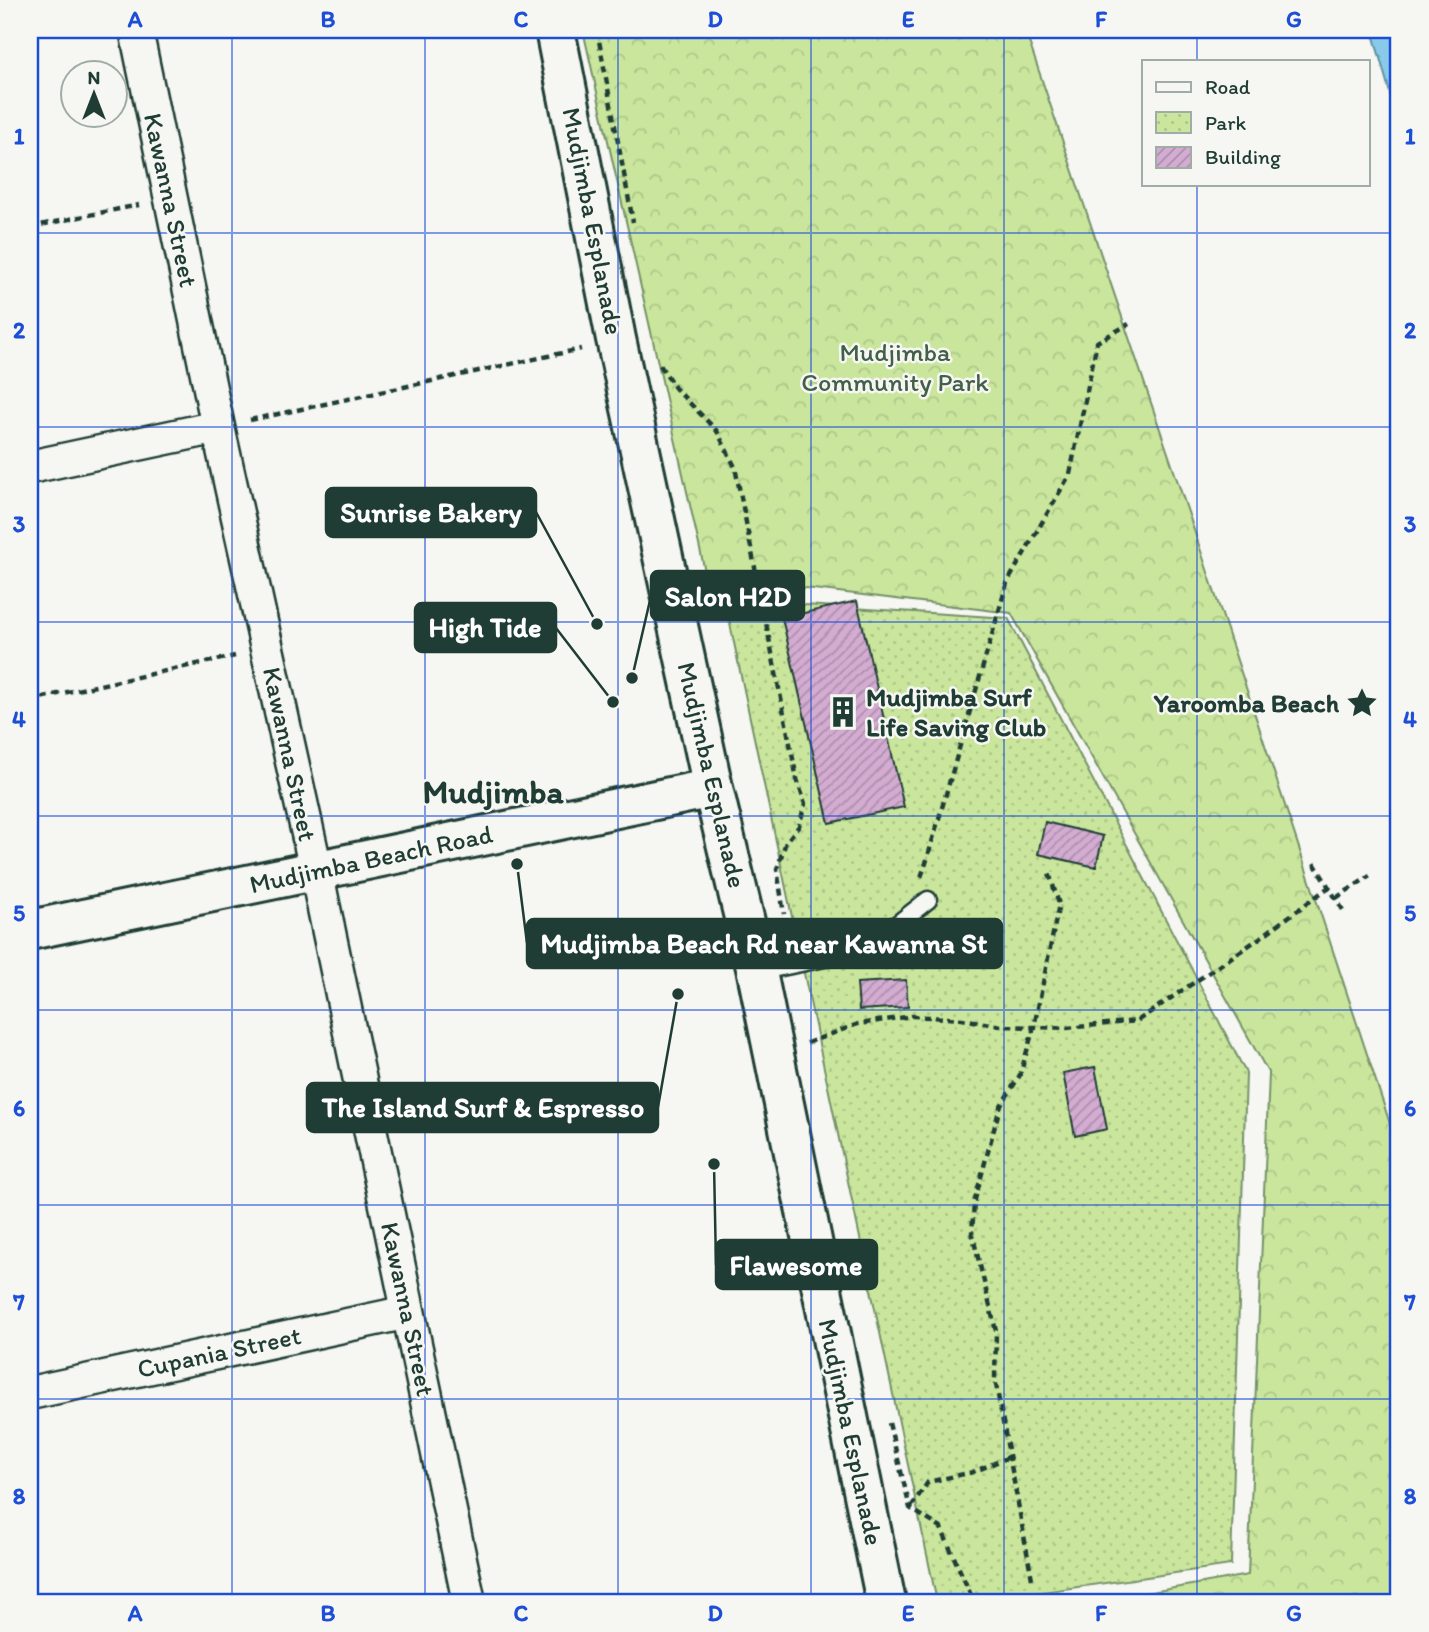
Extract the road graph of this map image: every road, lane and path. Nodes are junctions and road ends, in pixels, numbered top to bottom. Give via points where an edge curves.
1 (136, 30) edge
2 (555, 30) edge
3 (597, 30) edge
4 (171, 198) junction
5 (30, 227) edge
6 (635, 230) dead end
7 (1129, 324) dead end
8 (581, 349) dead end
9 (660, 363) dead end
10 (218, 427) junction
11 (30, 467) edge
12 (267, 650) junction
13 (30, 700) edge
14 (713, 788) junction
15 (1314, 863) dead end
16 (316, 870) junction
17 (1049, 873) dead end
18 (1370, 877) dead end
19 (1329, 887) junction
20 (1336, 898) junction
21 (928, 900) joint
22 (1343, 910) dead end
23 (30, 930) edge
24 (794, 964) junction
25 (757, 971) junction
26 (1034, 1027) junction
27 (805, 1030) dead end
28 (408, 1312) junction
29 (30, 1393) edge
30 (888, 1417) dead end
31 (1009, 1457) junction
32 (910, 1508) junction
33 (1032, 1579) dead end
34 (469, 1602) edge
35 (886, 1602) edge
36 (974, 1602) edge

1 - 4 street, Kawanna Street
2 - 14 street, Mudjimba Esplanade
3 - 6 path
4 - 5 path
4 - 10 street, Kawanna Street
7 - 21 path via 1097,342 1070,474 1007,583 919,880
8 - 10 path
9 - 24 path via 675,388 717,431 735,467 805,804 777,869
10 - 11 street
10 - 12 street, Kawanna Street
12 - 13 path
12 - 16 street, Kawanna Street
14 - 16 street, Mudjimba Beach Road
14 - 25 street, Mudjimba Esplanade
15 - 19 path
16 - 23 street, Mudjimba Beach Road
16 - 28 street, Kawanna Street
17 - 26 path via 1059,904
18 - 20 path
19 - 20 path
19 - 26 path via 1137,1021
20 - 22 path
21 - 24 lane via 864,950
24 - 25 lane
25 - 35 street, Mudjimba Esplanade
26 - 27 path via 912,1016 858,1024 807,1044
26 - 31 path via 1020,1075 1000,1107 974,1203 972,1233 996,1331 995,1379
28 - 29 street, Cupania Street
28 - 34 street, Kawanna Street
30 - 32 path
31 - 32 path via 974,1472 928,1482
31 - 33 path
32 - 36 path via 941,1528

